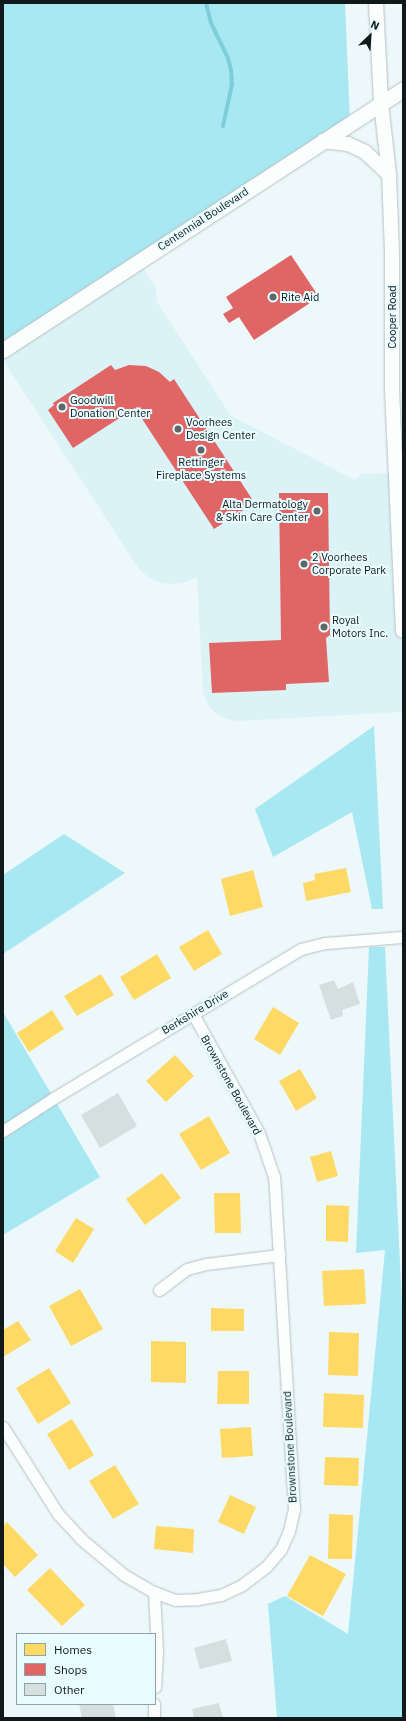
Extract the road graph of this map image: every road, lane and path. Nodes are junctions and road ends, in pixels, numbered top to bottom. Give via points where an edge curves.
1 (376, 3) edge
2 (403, 89) edge
3 (381, 103) junction
4 (323, 141) junction
5 (389, 174) junction
6 (3, 350) edge
7 (403, 632) edge
8 (403, 937) edge
9 (193, 1014) junction
10 (3, 1131) edge
11 (279, 1255) junction
12 (159, 1290) dead end
13 (3, 1427) edge
14 (154, 1592) junction
15 (156, 1668) edge
16 (154, 1705) edge
17 (154, 1718) edge

1 - 3 street, Cooper Road
2 - 3 main road, Centennial Boulevard
3 - 4 main road, Centennial Boulevard
3 - 5 street, Cooper Road
4 - 5 street via 348,144 365,152
4 - 6 main road, Centennial Boulevard
5 - 7 street, Cooper Road via 392,390
8 - 9 street, Berkshire Drive via 325,943 302,949
9 - 10 street, Berkshire Drive
9 - 11 street, Brownstone Boulevard via 259,1133 274,1177
11 - 12 street via 206,1264 187,1269
11 - 14 street, Brownstone Boulevard via 294,1510 289,1531 281,1549 266,1567 242,1585 221,1594 198,1599 175,1600
13 - 14 street, Brownstone Boulevard via 40,1487 81,1539 124,1575
14 - 15 street
16 - 17 street

